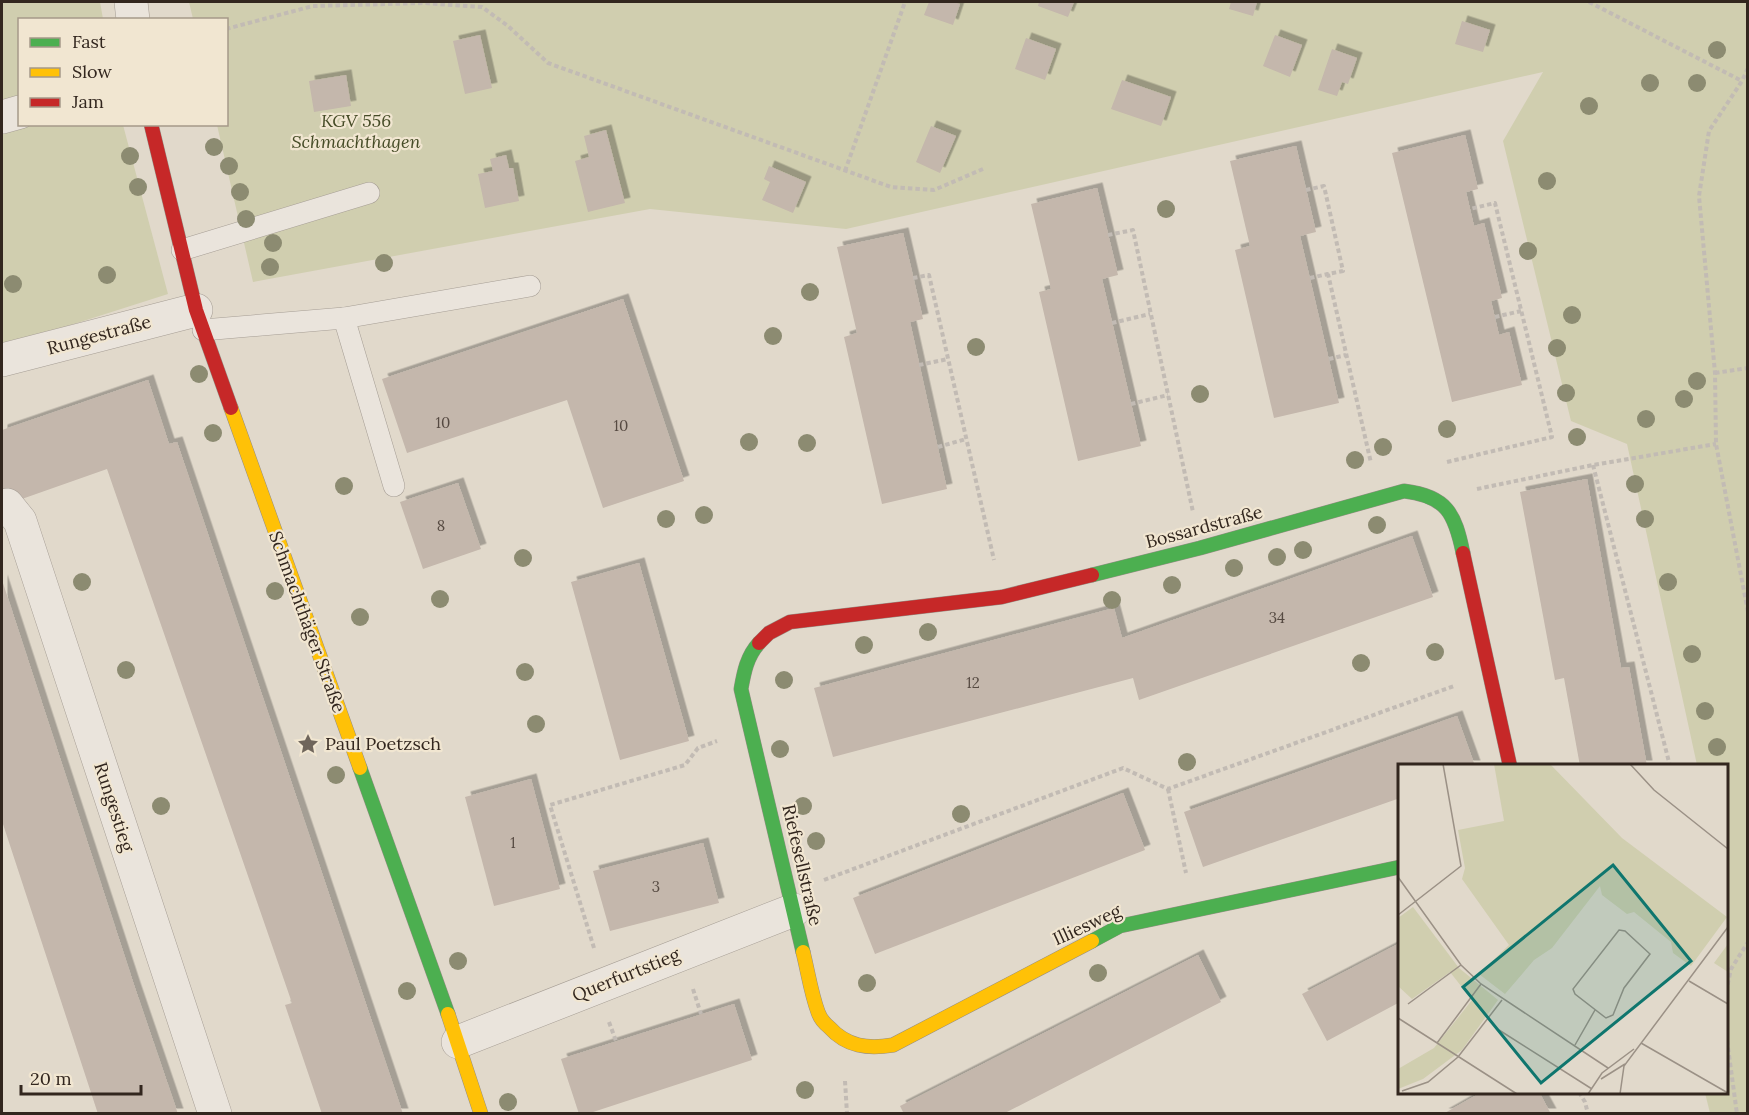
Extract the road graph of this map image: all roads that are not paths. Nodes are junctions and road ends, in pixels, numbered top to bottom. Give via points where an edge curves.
1 (131, 2) edge
2 (133, 18) edge
3 (18, 113) edge
4 (2, 117) edge
5 (151, 126) edge
6 (369, 193) dead end
7 (182, 250) junction
8 (530, 286) dead end
9 (344, 318) junction
10 (200, 320) junction
11 (2, 360) edge
12 (394, 486) dead end
13 (7, 505) dead end
14 (741, 689) joint
15 (1510, 764) edge
16 (1398, 867) edge
17 (792, 902) junction
18 (843, 1041) joint
19 (458, 1042) junction
20 (215, 1113) edge
21 (481, 1113) edge

1 - 2 street
3 - 4 street
5 - 7 street, Schmachthäger Straße
6 - 7 lane
7 - 10 street, Schmachthäger Straße
8 - 9 lane
9 - 10 lane
9 - 12 lane
10 - 11 street, Rungestraße
10 - 19 street, Schmachthäger Straße
13 - 20 street, Rungestieg via 20,521
14 - 15 street, Bossardstraße via 744,670 761,639 790,621 1002,597 1200,548 1404,491 1420,492 1445,506 1458,530
14 - 17 street, Riefesellstraße
16 - 18 street, Illiesweg via 1120,926 892,1045 859,1047
17 - 18 street, Riefesellstraße via 818,1014
17 - 19 street, Querfurtstieg
19 - 21 street, Schmachthäger Straße

